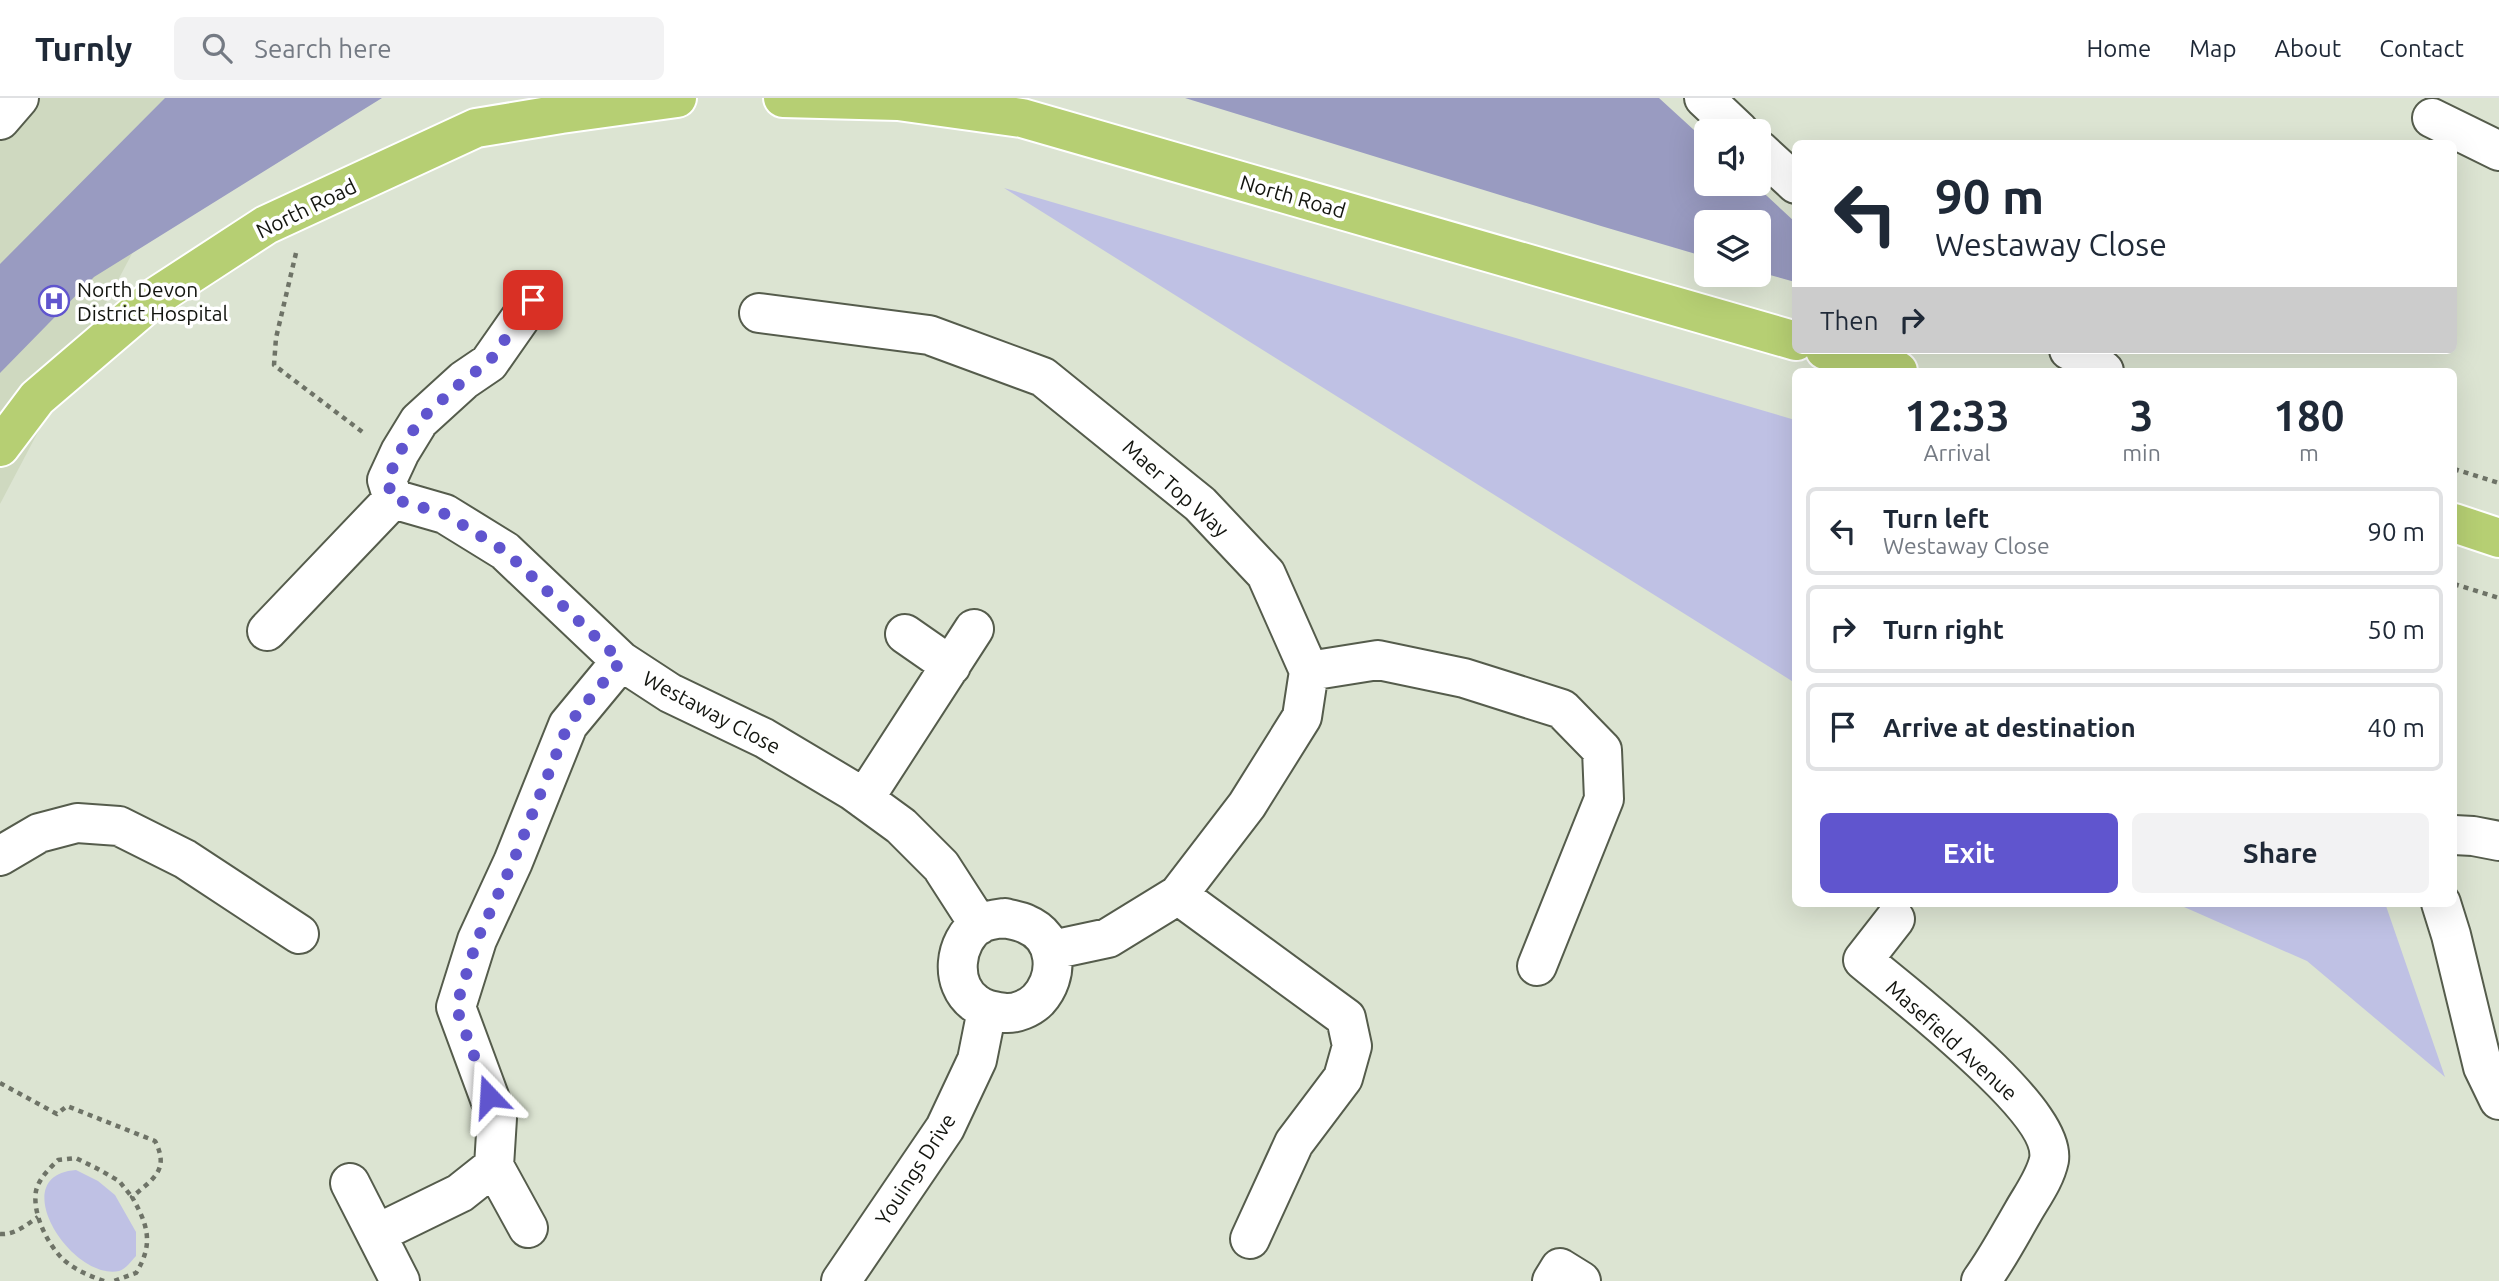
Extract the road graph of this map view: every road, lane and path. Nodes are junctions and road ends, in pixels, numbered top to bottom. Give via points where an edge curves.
1 (19, 98) edge
2 (677, 98) edge
3 (783, 98) edge
4 (1704, 98) edge
5 (2432, 118) dead end
6 (1726, 119) edge
7 (0, 120) edge
8 (2499, 151) edge
9 (1771, 161) edge
10 (1792, 180) edge
11 (305, 207) junction
12 (533, 300) dead end
13 (759, 313) dead end
14 (1792, 340) edge
15 (1839, 354) edge
16 (2077, 354) edge
17 (1888, 368) edge
18 (2100, 368) edge
19 (0, 447) edge
20 (397, 457) junction
21 (2457, 470) edge
22 (2499, 483) edge
23 (393, 499) junction
24 (2457, 524) edge
25 (2499, 538) edge
26 (2457, 585) edge
27 (2499, 598) edge
28 (974, 629) dead end
29 (267, 631) dead end
30 (905, 634) dead end
31 (621, 661) junction
32 (951, 666) junction
33 (1309, 671) junction
34 (864, 799) junction
35 (2457, 835) edge
36 (2499, 841) edge
37 (0, 856) edge
38 (1178, 895) junction
39 (2442, 907) edge
40 (1895, 919) dead end
41 (979, 925) junction
42 (299, 934) dead end
43 (1052, 950) junction
44 (1537, 966) dead end
45 (987, 1010) junction
46 (0, 1083) edge
47 (2499, 1100) edge
48 (494, 1166) junction
49 (351, 1183) dead end
50 (132, 1197) junction
51 (38, 1217) junction
52 (528, 1228) dead end
53 (0, 1234) edge
54 (376, 1234) junction
55 (1250, 1239) dead end
56 (1996, 1276) edge
57 (104, 1281) edge
58 (114, 1281) edge
59 (400, 1281) edge
60 (841, 1281) edge
61 (1552, 1281) edge
62 (1581, 1281) edge

1 - 7 street
2 - 11 main road, North Road via 476,128
3 - 14 main road, North Road via 898,101 1022,118
4 - 6 street
5 - 8 street
9 - 10 street
11 - 19 main road, North Road via 265,225 154,298 37,398
11 - 20 path via 274,365
12 - 20 street via 489,362 419,421
13 - 33 street, Maer Top Way via 929,335 1043,377 1200,504 1266,574
15 - 17 main road
16 - 18 street
20 - 23 street via 387,480
21 - 22 path
23 - 29 street
23 - 31 street, Westaway Close via 445,514 505,551
24 - 25 main road
26 - 27 path
28 - 32 street
30 - 32 street
31 - 34 street, Westaway Close via 670,693 764,737
31 - 48 street via 568,725 477,940 456,1007 497,1118
32 - 34 street
33 - 38 street via 1302,716 1247,805
33 - 44 street via 1378,660 1464,678 1562,709 1602,750 1604,799
34 - 41 street, Westaway Close via 901,826 941,866
35 - 36 street
37 - 42 street via 39,833 77,823 118,826 185,859
38 - 43 street via 1108,938
38 - 55 street via 1346,1018 1352,1045 1343,1078 1294,1143
39 - 47 street via 2483,1067
40 - 56 street, Masefield Avenue via 1863,960 1997,1075 2033,1116 2046,1143 2049,1157 2044,1177
41 - 43 street via 1006,918 1027,924 1042,934
41 - 45 street via 964,940 957,970 972,1001
43 - 45 street via 1048,987 1037,1001 1012,1013
45 - 60 street, Youings Drive via 977,1060 945,1128
46 - 50 path via 57,1114 67,1106 155,1141 162,1155 160,1169
48 - 52 street
48 - 54 street via 460,1193
49 - 54 street
50 - 51 path via 119,1181 76,1158 58,1160 36,1191
50 - 58 path via 148,1227 147,1251 136,1273
51 - 53 path via 22,1229
51 - 57 path via 64,1260
54 - 59 street
61 - 62 street via 1560,1268

